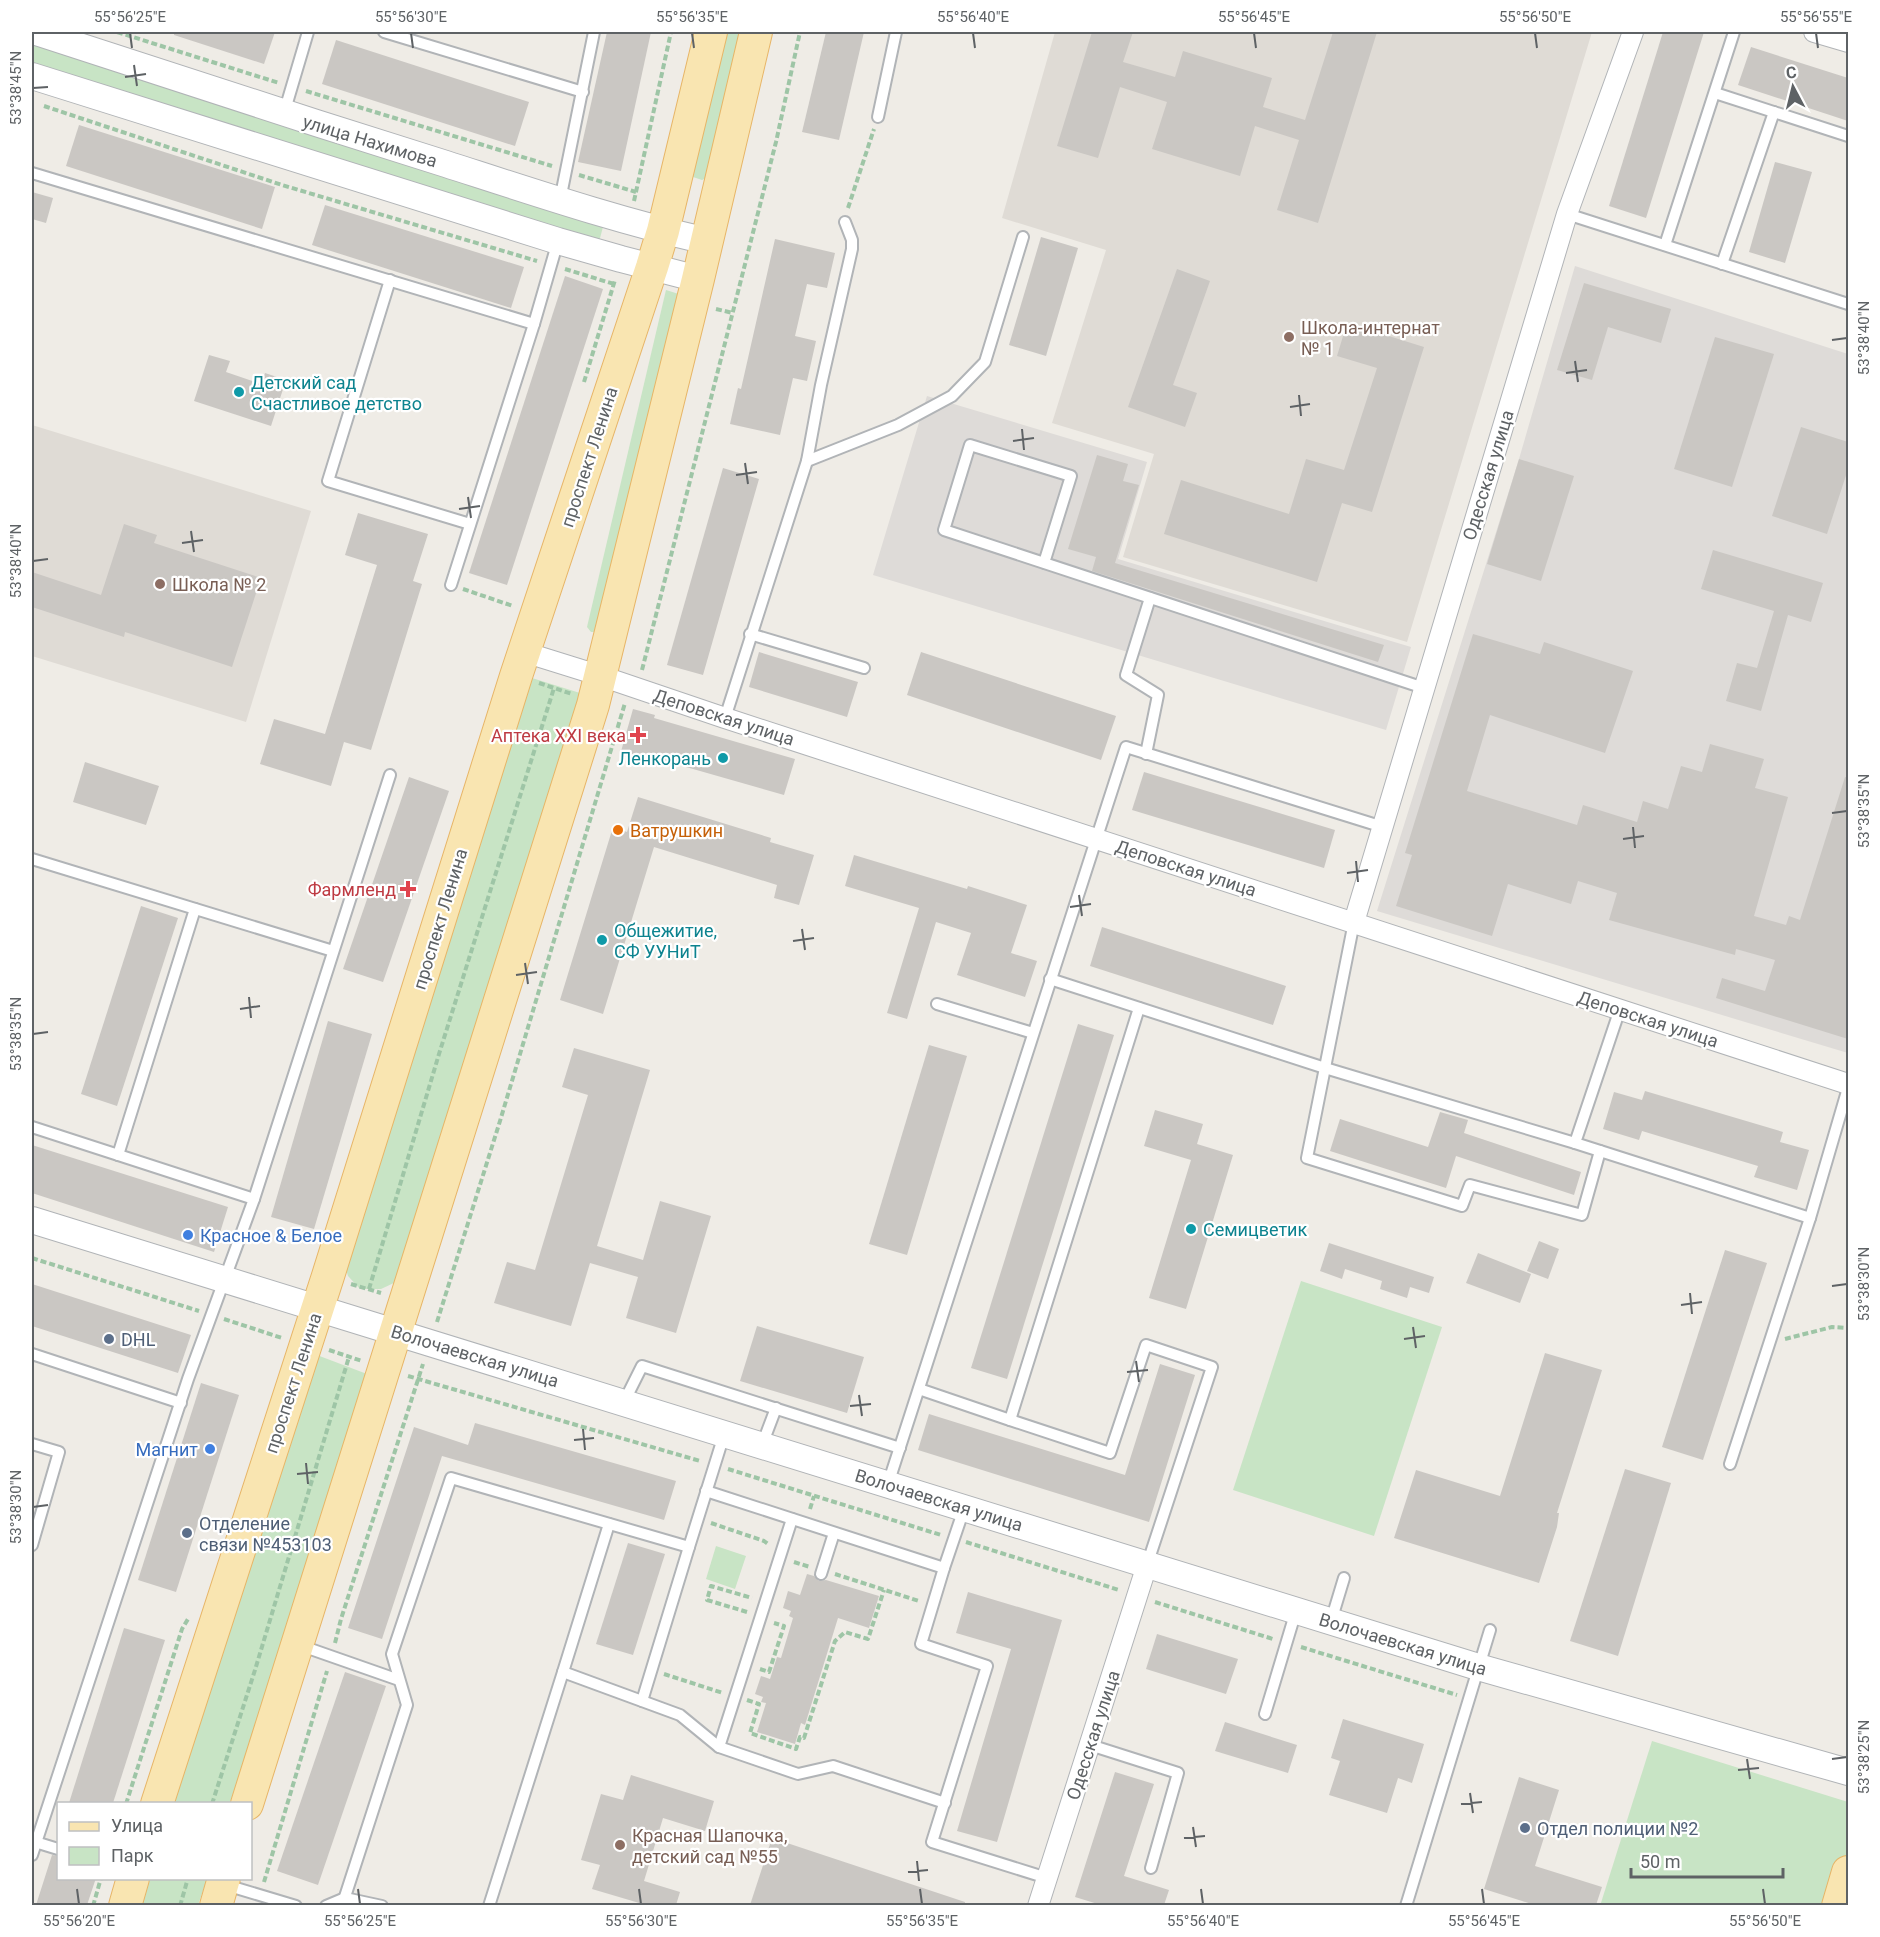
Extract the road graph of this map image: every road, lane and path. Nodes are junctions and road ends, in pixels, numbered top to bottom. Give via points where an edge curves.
1 (36, 32) edge
2 (117, 32) edge
3 (308, 32) edge
4 (384, 32) edge
5 (594, 32) edge
6 (671, 32) edge
7 (711, 32) edge
8 (756, 32) edge
9 (896, 32) edge
10 (1633, 32) edge
11 (1734, 32) edge
12 (1814, 32) edge
13 (1848, 42) edge
14 (32, 76) edge
15 (292, 87) junction
16 (583, 92) junction
17 (1715, 93) junction
18 (42, 105) dead end
19 (1774, 112) junction
20 (284, 113) junction
21 (878, 117) joint
22 (1848, 136) edge
23 (566, 171) junction
24 (32, 173) edge
25 (636, 192) junction
26 (560, 200) junction
27 (634, 202) dead end
28 (1567, 214) junction
29 (845, 222) joint
30 (663, 231) junction
31 (1023, 237) dead end
32 (558, 241) junction
33 (707, 241) junction
34 (1665, 245) junction
35 (1722, 264) junction
36 (551, 265) junction
37 (652, 267) junction
38 (698, 279) junction
39 (390, 280) junction
40 (614, 284) dead end
41 (1848, 304) edge
42 (534, 324) junction
43 (807, 461) junction
44 (470, 524) junction
45 (1044, 563) junction
46 (451, 585) joint
47 (1150, 598) junction
48 (514, 606) dead end
49 (750, 634) junction
50 (527, 666) junction
51 (864, 668) dead end
52 (601, 676) junction
53 (554, 688) junction
54 (1424, 688) junction
55 (574, 694) dead end
56 (725, 718) junction
57 (1146, 753) junction
58 (390, 774) dead end
59 (1383, 827) junction
60 (1095, 838) junction
61 (32, 859) edge
62 (195, 909) junction
63 (1354, 922) junction
64 (333, 951) junction
65 (1050, 979) junction
66 (937, 1004) dead end
67 (1139, 1008) junction
68 (1620, 1009) junction
69 (1033, 1033) junction
70 (1325, 1068) junction
71 (1848, 1086) edge
72 (32, 1127) edge
73 (1575, 1143) junction
74 (1600, 1151) junction
75 (118, 1155) junction
76 (254, 1199) junction
77 (1810, 1218) junction
78 (32, 1220) edge
79 (32, 1258) edge
80 (225, 1280) junction
81 (341, 1281) dead end
82 (317, 1308) junction
83 (212, 1315) junction
84 (1848, 1328) edge
85 (396, 1332) junction
86 (287, 1339) dead end
87 (1769, 1342) junction
88 (32, 1354) edge
89 (349, 1357) dead end
90 (424, 1360) dead end
91 (399, 1373) dead end
92 (418, 1379) junction
93 (919, 1389) junction
94 (624, 1402) junction
95 (181, 1403) junction
96 (776, 1408) junction
97 (1010, 1420) junction
98 (724, 1433) junction
99 (32, 1444) edge
100 (762, 1445) junction
101 (900, 1448) junction
102 (1730, 1464) dead end
103 (715, 1465) junction
104 (888, 1484) junction
105 (706, 1491) junction
106 (964, 1508) junction
107 (792, 1519) junction
108 (710, 1523) dead end
109 (609, 1524) junction
110 (834, 1533) junction
111 (954, 1539) junction
112 (32, 1545) edge
113 (689, 1547) junction
114 (769, 1550) dead end
115 (794, 1562) dead end
116 (1147, 1565) junction
117 (944, 1568) junction
118 (821, 1572) junction
119 (1344, 1578) dead end
120 (756, 1589) dead end
121 (884, 1590) junction
122 (1137, 1596) junction
123 (753, 1598) junction
124 (933, 1605) junction
125 (1297, 1611) junction
126 (1331, 1622) junction
127 (774, 1623) dead end
128 (1490, 1630) dead end
129 (1287, 1643) junction
130 (296, 1644) junction
131 (332, 1656) junction
132 (1478, 1667) junction
133 (759, 1669) dead end
134 (563, 1672) junction
135 (661, 1673) dead end
136 (399, 1680) junction
137 (735, 1696) junction
138 (1468, 1699) junction
139 (642, 1701) junction
140 (1265, 1714) dead end
141 (1090, 1745) junction
142 (719, 1747) junction
143 (1848, 1772) edge
144 (157, 1802) edge
145 (212, 1802) edge
146 (247, 1802) edge
147 (945, 1803) junction
148 (34, 1841) edge
149 (57, 1849) edge
150 (32, 1855) edge
151 (1150, 1868) dead end
152 (1848, 1872) edge
153 (1047, 1878) junction
154 (100, 1880) edge
155 (132, 1880) edge
156 (187, 1880) edge
157 (221, 1889) edge
158 (260, 1895) junction
159 (344, 1902) edge
160 (1044, 1903) edge
161 (93, 1905) edge
162 (125, 1905) edge
163 (180, 1905) edge
164 (296, 1905) edge
165 (326, 1905) edge
166 (382, 1905) edge
167 (489, 1905) edge
168 (1406, 1905) edge
169 (1838, 1905) edge

1 - 20 street, улица Нахимова
2 - 15 path
3 - 15 lane
4 - 16 lane
5 - 16 lane
6 - 25 path
7 - 30 main road, проспект Ленина
8 - 33 main road
9 - 21 lane
10 - 28 street, Одесская улица
11 - 17 lane
12 - 13 street
14 - 32 street
15 - 20 lane
15 - 23 path
16 - 23 lane
17 - 19 lane
17 - 34 lane
18 - 36 path via 282,185
19 - 22 lane
19 - 35 lane
20 - 26 street, улица Нахимова
21 - 29 path
23 - 25 path
23 - 26 lane
24 - 39 lane
25 - 27 path
26 - 30 street, улица Нахимова
28 - 34 lane
28 - 54 street, Одесская улица
29 - 43 lane via 852,249 820,385
30 - 33 street, улица Нахимова
30 - 37 main road, проспект Ленина
31 - 43 lane via 985,362 952,396 898,425
32 - 36 lane
32 - 37 street
33 - 38 main road
34 - 35 lane
35 - 41 lane
36 - 40 path
36 - 42 lane
37 - 38 street
37 - 50 main road, проспект Ленина
38 - 52 main road
39 - 42 lane
39 - 44 lane via 328,481
42 - 44 lane
43 - 49 lane
44 - 46 lane
45 - 45 lane via 944,530 970,445 1071,476
45 - 47 lane
46 - 48 path
47 - 54 lane
47 - 57 lane via 1126,675 1158,695
49 - 51 lane
49 - 56 lane
50 - 52 street, Деповская улица
50 - 53 path
50 - 82 main road, проспект Ленина
52 - 56 street, Деповская улица
52 - 85 main road
53 - 55 path
53 - 81 path via 369,1289
54 - 59 street, Одесская улица
56 - 60 street, Деповская улица
57 - 59 lane
57 - 60 lane via 1126,747
58 - 64 lane
59 - 63 street, Одесская улица
60 - 63 street, Деповская улица
60 - 65 lane
61 - 62 lane
62 - 64 lane
62 - 75 lane
63 - 68 street, Деповская улица
63 - 70 lane
64 - 76 lane
65 - 67 lane
65 - 69 lane
66 - 69 lane
67 - 70 lane
67 - 97 lane
68 - 71 street, Деповская улица
68 - 73 lane
69 - 93 lane
70 - 73 lane
70 - 74 lane via 1307,1158 1462,1206 1470,1185 1582,1215
71 - 77 lane
72 - 75 lane
73 - 74 lane
74 - 77 lane
75 - 76 lane
76 - 80 lane
77 - 87 lane
78 - 80 street, Волочаевская улица
79 - 83 path
80 - 82 street, Волочаевская улица
80 - 83 lane
82 - 85 street, Волочаевская улица
82 - 144 main road, проспект Ленина
83 - 86 path
83 - 95 lane
84 - 87 path via 1832,1327
85 - 94 street, Волочаевская улица
85 - 130 main road
87 - 102 lane
88 - 95 lane
89 - 145 path
90 - 92 path
91 - 92 path
92 - 103 path
92 - 131 path
93 - 97 lane
93 - 101 lane
94 - 96 lane via 642,1366
94 - 98 street, Волочаевская улица
95 - 148 lane
96 - 100 lane
96 - 101 lane
97 - 116 lane via 1110,1453 1146,1345 1212,1367
98 - 100 street, Волочаевская улица
98 - 103 lane
99 - 112 lane via 58,1452
100 - 104 street, Волочаевская улица
101 - 104 lane
103 - 105 lane
103 - 111 path
104 - 106 street, Волочаевская улица
105 - 107 lane
105 - 113 lane
106 - 111 lane
106 - 116 street, Волочаевская улица
107 - 110 lane
107 - 137 lane
108 - 114 path via 764,1541
109 - 113 lane
109 - 134 lane
109 - 136 lane via 451,1478 392,1654
110 - 117 lane
110 - 118 lane
111 - 117 lane
111 - 122 path
113 - 139 lane
115 - 118 path
116 - 122 street, Одесская улица
116 - 125 street, Волочаевская улица
117 - 124 lane
118 - 121 path
119 - 126 lane
120 - 123 path
121 - 124 path
121 - 137 path via 868,1639 845,1632 834,1641 804,1738 800,1737 796,1749 750,1733 759,1704
122 - 129 path
122 - 141 street, Одесская улица
123 - 123 path via 711,1586 707,1600 748,1613
124 - 147 lane via 921,1644 987,1666
125 - 126 street, Волочаевская улица
125 - 129 lane
126 - 132 street, Волочаевская улица
127 - 133 path via 784,1626 769,1672
128 - 132 lane
129 - 138 path
129 - 140 lane
130 - 131 lane
130 - 146 main road
131 - 136 lane
131 - 158 path
132 - 138 lane
132 - 143 street, Волочаевская улица
134 - 139 lane
134 - 167 lane
135 - 137 path
136 - 159 lane via 407,1705
137 - 142 lane
138 - 168 lane
139 - 142 lane via 680,1715
141 - 151 lane via 1178,1773
141 - 153 street, Одесская улица
142 - 147 lane via 798,1774 833,1766
147 - 153 lane via 932,1842
148 - 149 lane
148 - 150 lane
152 - 169 main road
153 - 160 street, Одесская улица
154 - 161 path
155 - 162 main road
156 - 163 path
157 - 158 lane
158 - 164 lane
159 - 165 lane
159 - 166 lane

